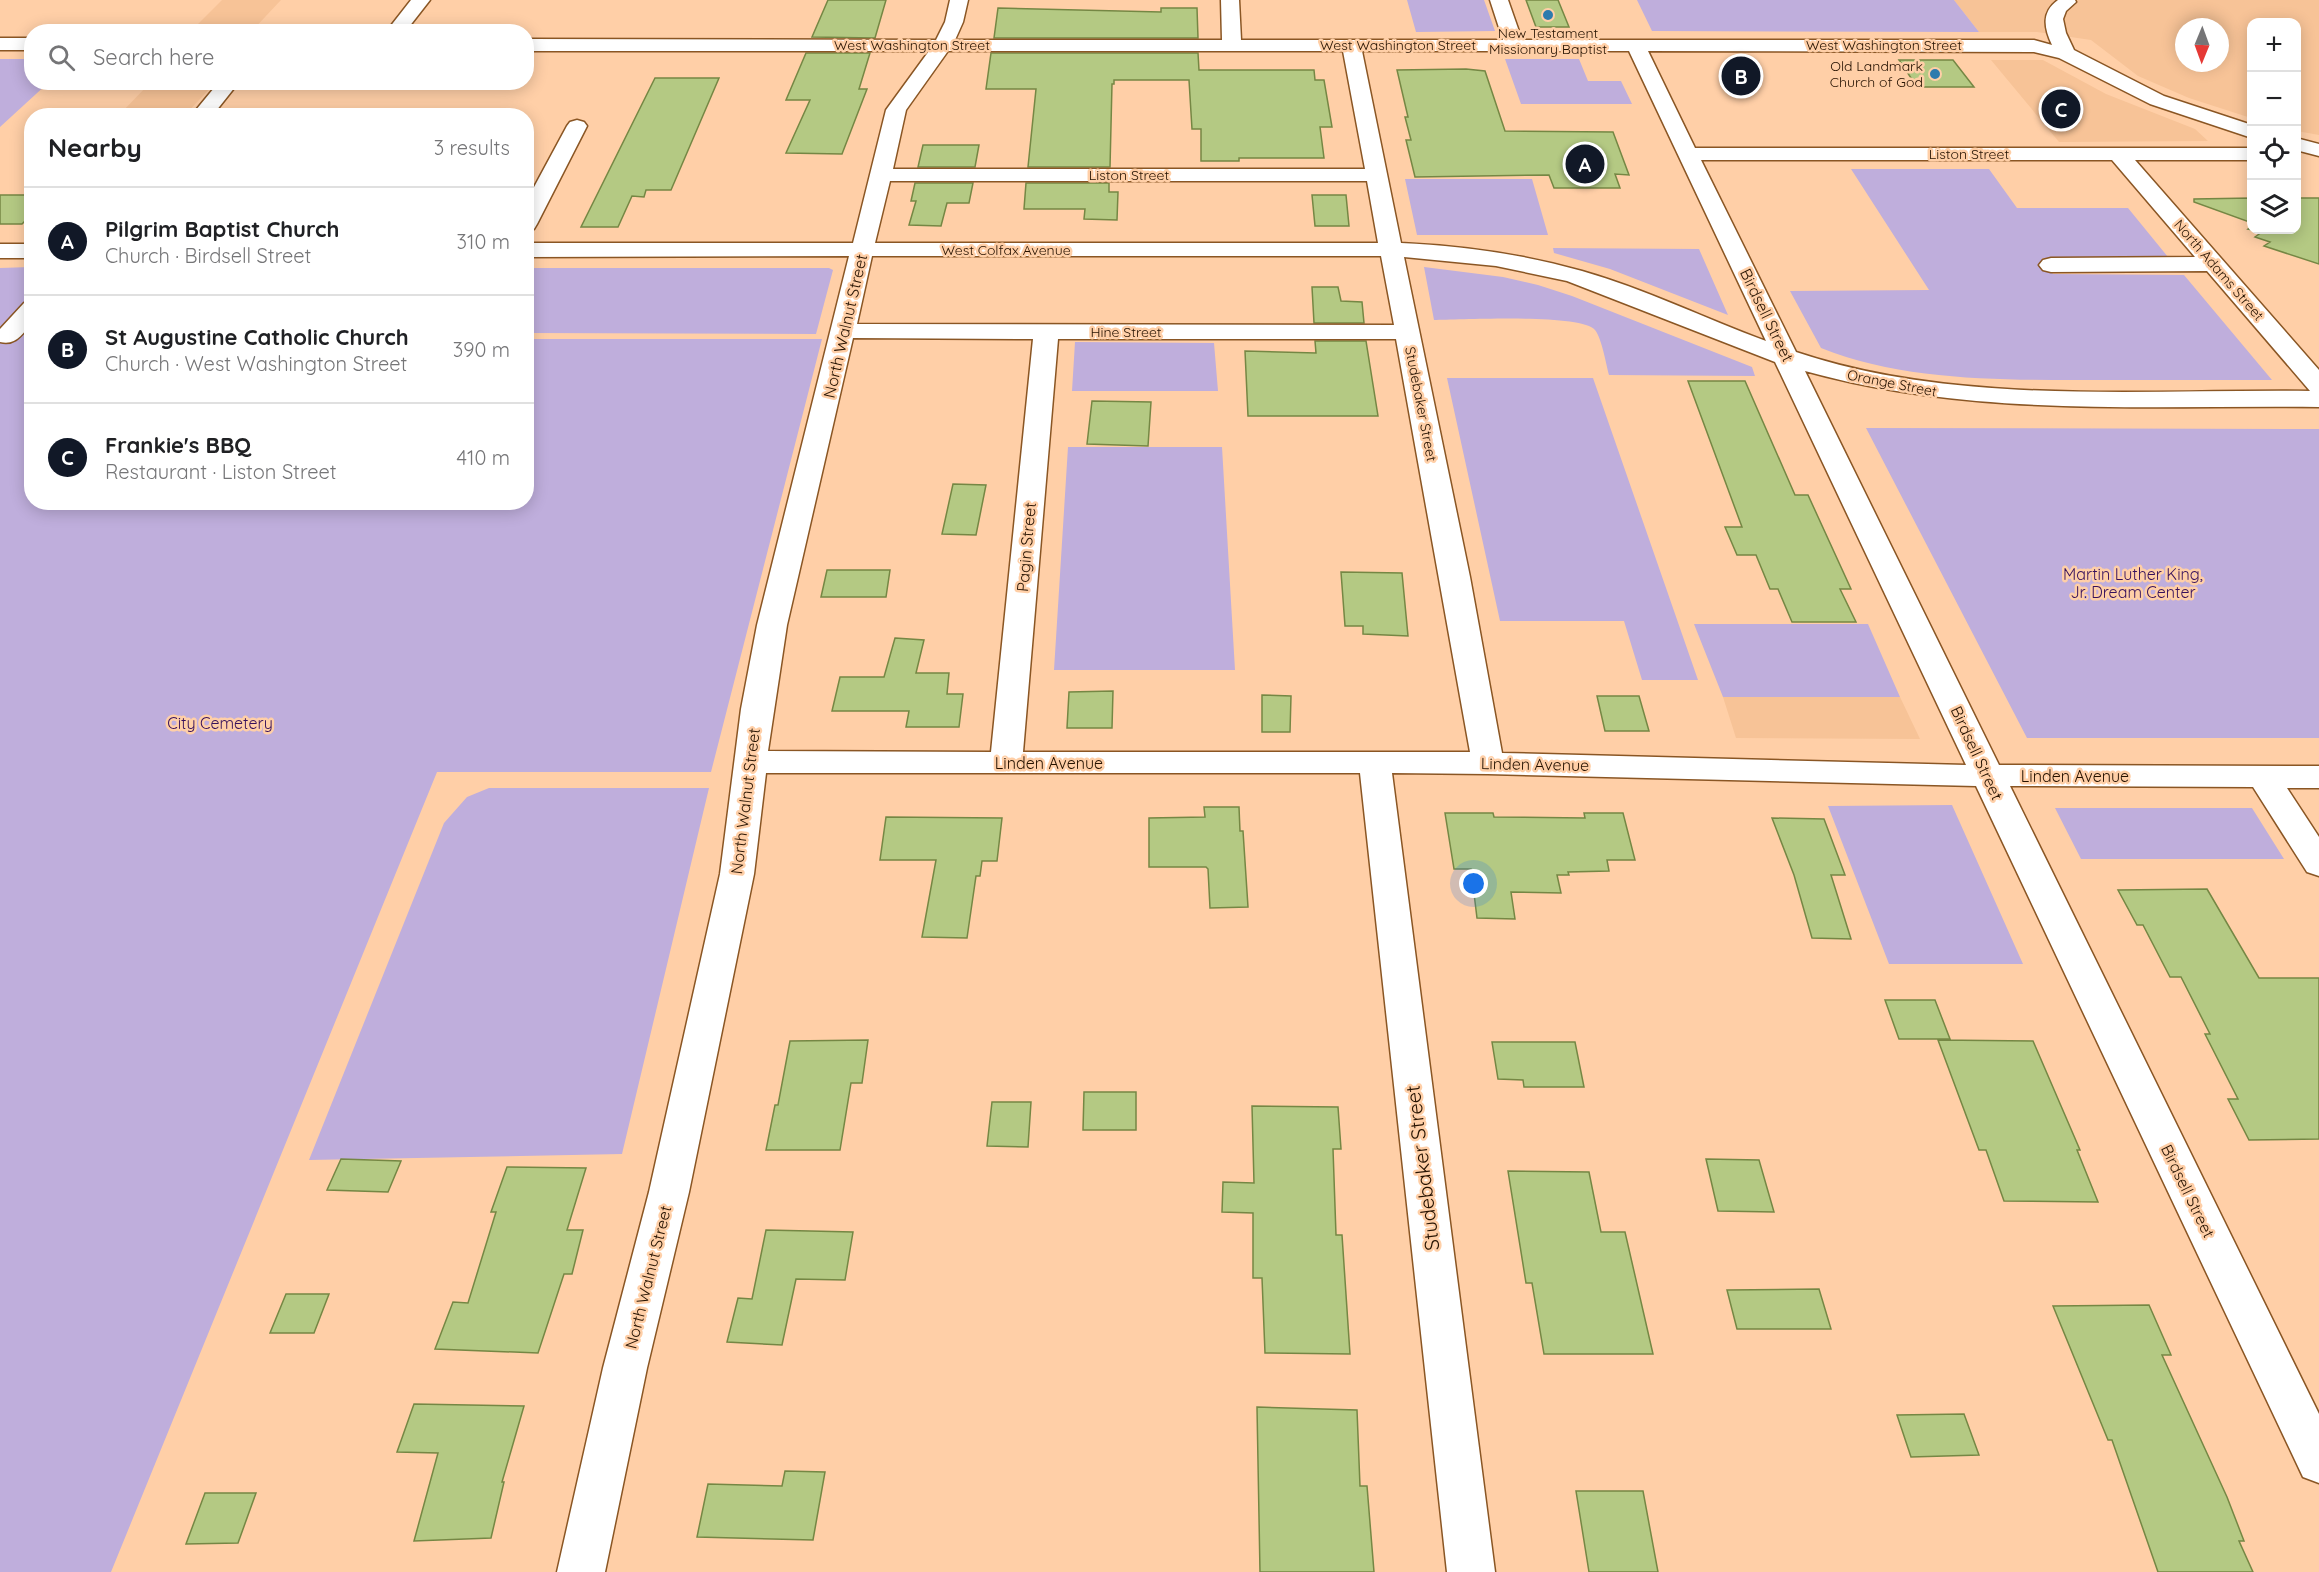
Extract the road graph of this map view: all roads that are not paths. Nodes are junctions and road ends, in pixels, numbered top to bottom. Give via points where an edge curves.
1 (421, 0) edge
2 (959, 0) edge
3 (1230, 0) edge
4 (1499, 0) edge
5 (2067, 2) dead end
6 (402, 24) edge
7 (0, 44) edge
8 (24, 44) edge
9 (534, 45) edge
10 (943, 45) junction
11 (1232, 45) junction
12 (1351, 45) junction
13 (1514, 45) junction
14 (1635, 45) junction
15 (2066, 54) junction
16 (223, 90) edge
17 (208, 108) edge
18 (577, 126) dead end
19 (2247, 130) edge
20 (2301, 146) edge
21 (2319, 152) edge
22 (1687, 154) junction
23 (2118, 154) junction
24 (2247, 154) edge
25 (2301, 154) edge
26 (882, 175) junction
27 (1376, 175) junction
28 (534, 209) edge
29 (1390, 249) junction
30 (0, 250) edge
31 (534, 250) edge
32 (863, 250) junction
33 (24, 251) edge
34 (1485, 257) joint
35 (2214, 264) junction
36 (2051, 265) dead end
37 (24, 317) edge
38 (844, 331) junction
39 (1046, 332) junction
40 (1407, 332) junction
41 (7, 336) dead end
42 (1787, 356) junction
43 (2319, 386) edge
44 (2319, 399) edge
45 (751, 762) junction
46 (1006, 762) junction
47 (1488, 763) junction
48 (1375, 764) junction
49 (1988, 775) junction
50 (2263, 777) junction
51 (2319, 777) edge
52 (2319, 864) edge
53 (2319, 1462) edge
54 (581, 1572) edge
55 (1471, 1572) edge

1 - 6 street
2 - 10 street, North Walnut Street
3 - 11 street
4 - 13 street
5 - 15 street via 2055,13 2053,22
7 - 8 street
9 - 10 street, West Washington Street
10 - 11 street, West Washington Street
10 - 26 street, North Walnut Street via 896,110
11 - 12 street, West Washington Street
12 - 13 street, West Washington Street
12 - 27 street, Studebaker Street
13 - 14 street, West Washington Street
14 - 15 street, West Washington Street via 2010,45
14 - 22 street, Birdsell Street
15 - 19 street, West Washington Street via 2157,100
16 - 17 street
18 - 28 street
20 - 21 street
21 - 25 street
22 - 23 street, Liston Street
22 - 42 street, Birdsell Street
23 - 24 street, Liston Street
23 - 35 street, North Adams Street
26 - 27 street, Liston Street
26 - 32 street, North Walnut Street
27 - 29 street, Studebaker Street
29 - 32 street, West Colfax Avenue
29 - 34 street, West Colfax Avenue
29 - 40 street, Studebaker Street
30 - 33 street
31 - 32 street, West Colfax Avenue
32 - 38 street, North Walnut Street
34 - 42 street, Orange Street via 1527,263 1577,277
35 - 36 street
35 - 43 street, North Adams Street
37 - 41 street
38 - 39 street, Hine Street
38 - 45 street, North Walnut Street via 772,625
39 - 40 street, Hine Street
39 - 46 street, Pagin Street
40 - 47 street, Studebaker Street
42 - 44 street, Orange Street via 1883,384 1965,395
42 - 49 street, Birdsell Street
45 - 46 street, Linden Avenue
45 - 54 street, North Walnut Street via 737,874
46 - 48 street, Linden Avenue
47 - 48 street, Linden Avenue
47 - 49 street, Linden Avenue
48 - 55 street, Studebaker Street
49 - 50 street, Linden Avenue
49 - 53 street, Birdsell Street
50 - 51 street, Linden Avenue
50 - 52 street

